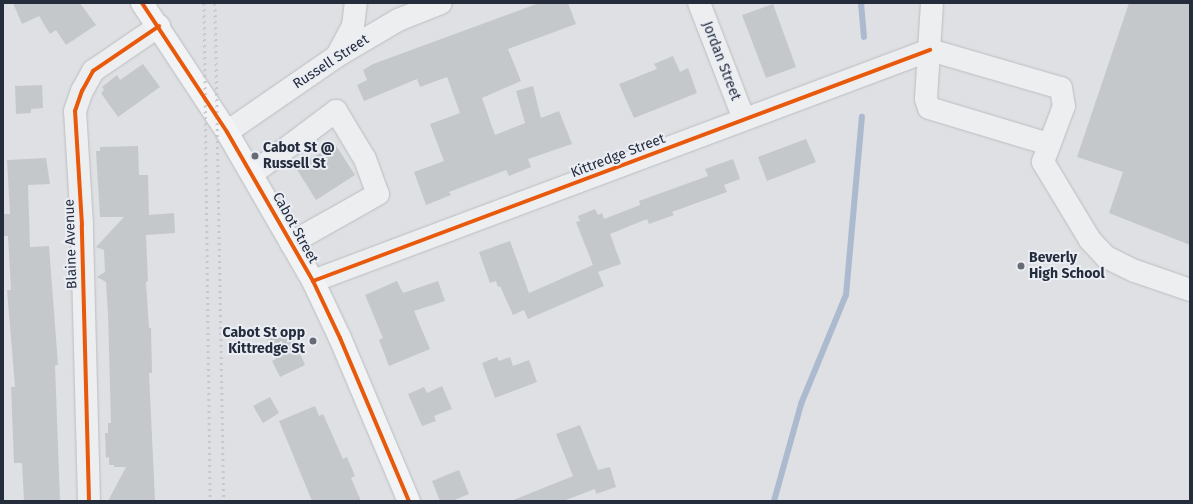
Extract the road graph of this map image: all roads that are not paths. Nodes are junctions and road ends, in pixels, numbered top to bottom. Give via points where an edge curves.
1 (142, 3) edge
2 (356, 3) edge
3 (441, 3) edge
4 (699, 3) edge
5 (932, 3) edge
6 (159, 26) junction
7 (930, 50) junction
8 (337, 56) junction
9 (744, 119) junction
10 (227, 132) junction
11 (1048, 144) junction
12 (252, 174) junction
13 (291, 243) junction
14 (313, 282) junction
15 (1190, 290) edge
16 (89, 501) edge
17 (409, 501) edge

1 - 6 highway, Cabot Street
2 - 8 street via 353,26
3 - 8 street, Russell Street via 398,20
4 - 9 street, Jordan Street
5 - 7 street
6 - 10 highway, Cabot Street
6 - 16 street, Blaine Avenue via 93,71 75,111 82,225
7 - 9 street, Kittredge Street
7 - 11 street via 926,99 929,108
7 - 11 street via 1061,88 1064,106
8 - 10 street, Russell Street
9 - 14 street, Kittredge Street
10 - 12 highway, Cabot Street
11 - 15 street via 1043,162 1090,240 1106,257 1135,271
12 - 13 highway, Cabot Street
12 - 13 street via 336,111 366,159 378,194
13 - 14 highway, Cabot Street
14 - 17 highway, Cabot Street via 340,338

